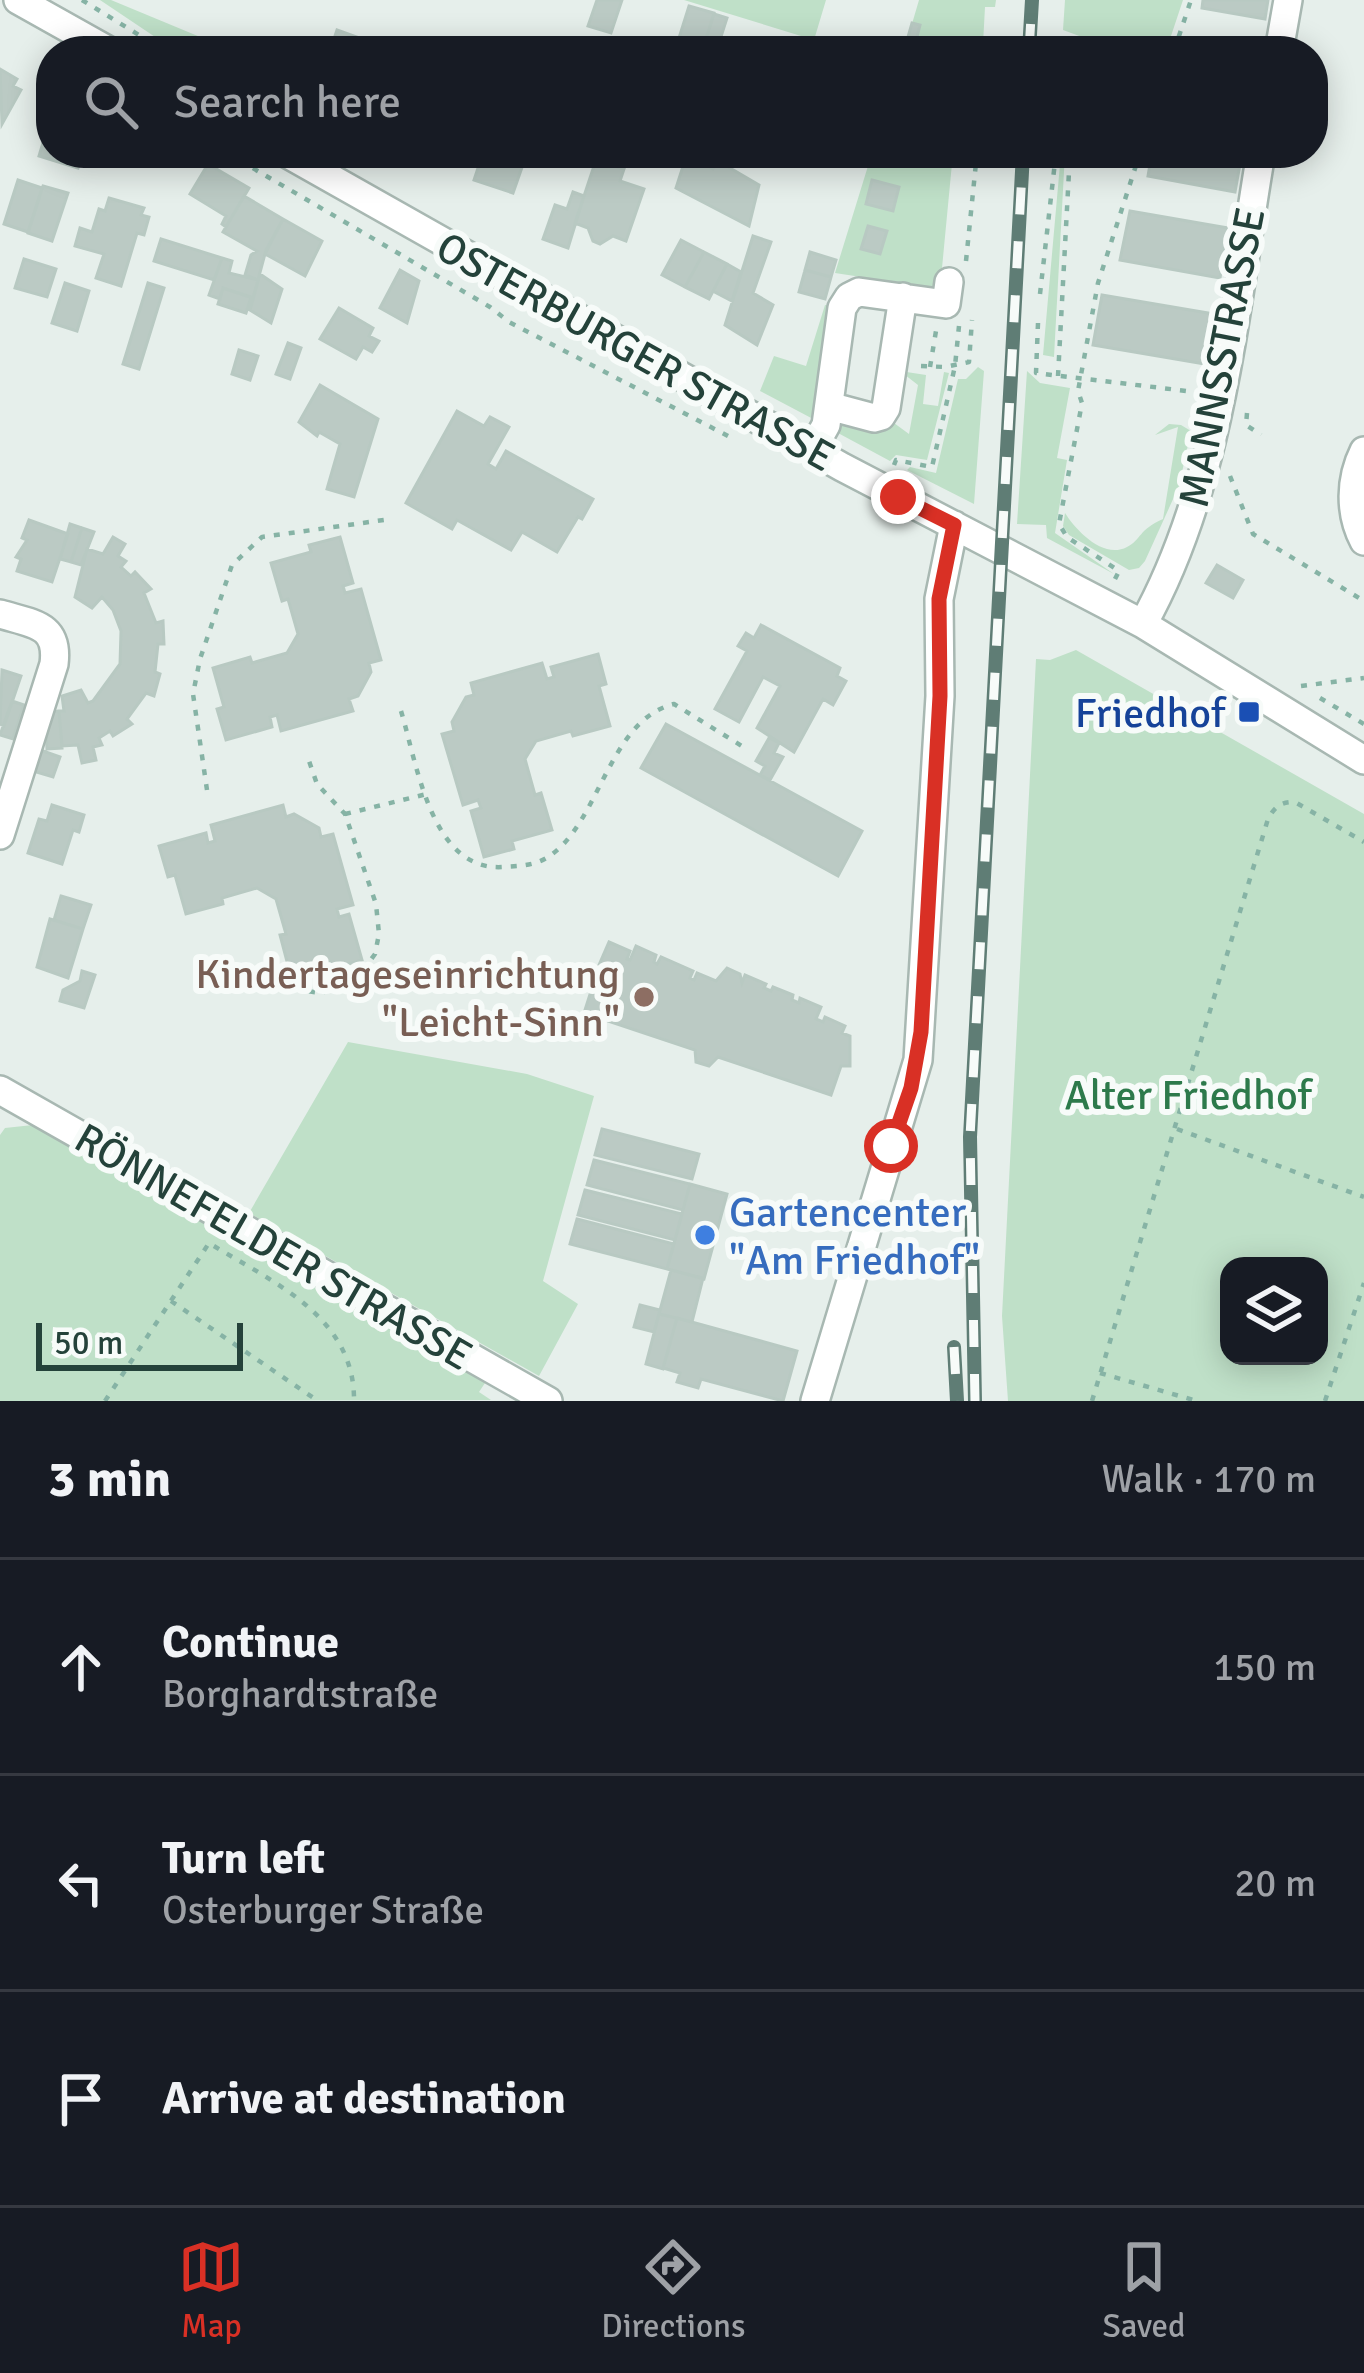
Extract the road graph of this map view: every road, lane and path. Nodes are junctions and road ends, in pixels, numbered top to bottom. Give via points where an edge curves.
1 (18, 0) edge
2 (82, 0) edge
3 (1191, 0) edge
4 (1288, 0) edge
5 (82, 36) edge
6 (141, 36) edge
7 (1179, 36) edge
8 (1282, 36) edge
9 (313, 168) edge
10 (1053, 168) edge
11 (1069, 168) edge
12 (1135, 168) edge
13 (1258, 168) edge
14 (949, 282) dead end
15 (1040, 294) dead end
16 (903, 297) junction
17 (938, 317) dead end
18 (972, 320) dead end
19 (1038, 323) dead end
20 (892, 363) junction
21 (930, 367) junction
22 (1058, 376) junction
23 (1080, 380) junction
24 (1205, 393) dead end
25 (830, 406) junction
26 (1248, 408) dead end
27 (1246, 425) dead end
28 (1235, 435) dead end
29 (1261, 435) dead end
30 (812, 450) junction
31 (1364, 451) edge
32 (1229, 473) dead end
33 (391, 519) dead end
34 (954, 525) junction
35 (1364, 542) edge
36 (1112, 584) dead end
37 (1364, 601) edge
38 (0, 614) edge
39 (1143, 624) junction
40 (1364, 678) edge
41 (1300, 686) dead end
42 (401, 711) dead end
43 (745, 748) dead end
44 (1364, 760) edge
45 (309, 761) dead end
46 (207, 790) dead end
47 (427, 794) junction
48 (345, 814) junction
49 (0, 835) edge
50 (1364, 842) edge
51 (223, 967) dead end
52 (0, 1090) edge
53 (1176, 1129) junction
54 (1364, 1196) edge
55 (1364, 1283) edge
56 (170, 1301) junction
57 (1100, 1373) junction
58 (105, 1401) edge
59 (318, 1401) edge
60 (354, 1401) edge
61 (548, 1401) edge
62 (815, 1401) edge
63 (1092, 1401) edge
64 (1197, 1401) edge
65 (1325, 1401) edge

1 - 5 street
2 - 6 path
3 - 7 path
4 - 8 street
9 - 30 street, OSTERBURGER STRASSE
10 - 15 path
11 - 22 path
12 - 23 path via 1097,283
13 - 39 street, MANNSSTRASSE via 1203,474
14 - 16 street via 946,304
16 - 20 street
16 - 25 street via 849,297
17 - 21 path
18 - 21 path via 969,362
19 - 22 path via 1036,373
20 - 21 path
20 - 25 street via 881,416
22 - 23 path
23 - 24 path
23 - 36 path via 1059,524 1119,571
25 - 30 street
26 - 28 path via 1238,406
27 - 29 path
30 - 34 street, OSTERBURGER STRASSE
31 - 35 street via 1353,487
32 - 37 path via 1253,534
33 - 46 path via 262,537 232,565 193,694
34 - 39 street, OSTERBURGER STRASSE
34 - 62 street via 939,599 918,1060
38 - 49 street via 56,644
39 - 44 street, OSTERBURGER STRASSE
40 - 41 path
42 - 47 path
43 - 47 path via 674,704 658,708 632,734 563,844 528,865 469,861 441,834
45 - 48 path via 317,784
47 - 48 path
48 - 51 path via 377,919 375,954 362,972 308,993
50 - 53 path via 1295,802 1274,808
52 - 61 street, RÖNNEFELDER STRASSE
53 - 54 path
53 - 57 path
55 - 65 path
56 - 58 path
56 - 59 path
56 - 60 path via 209,1243 324,1318 354,1377
57 - 63 path
57 - 64 path

